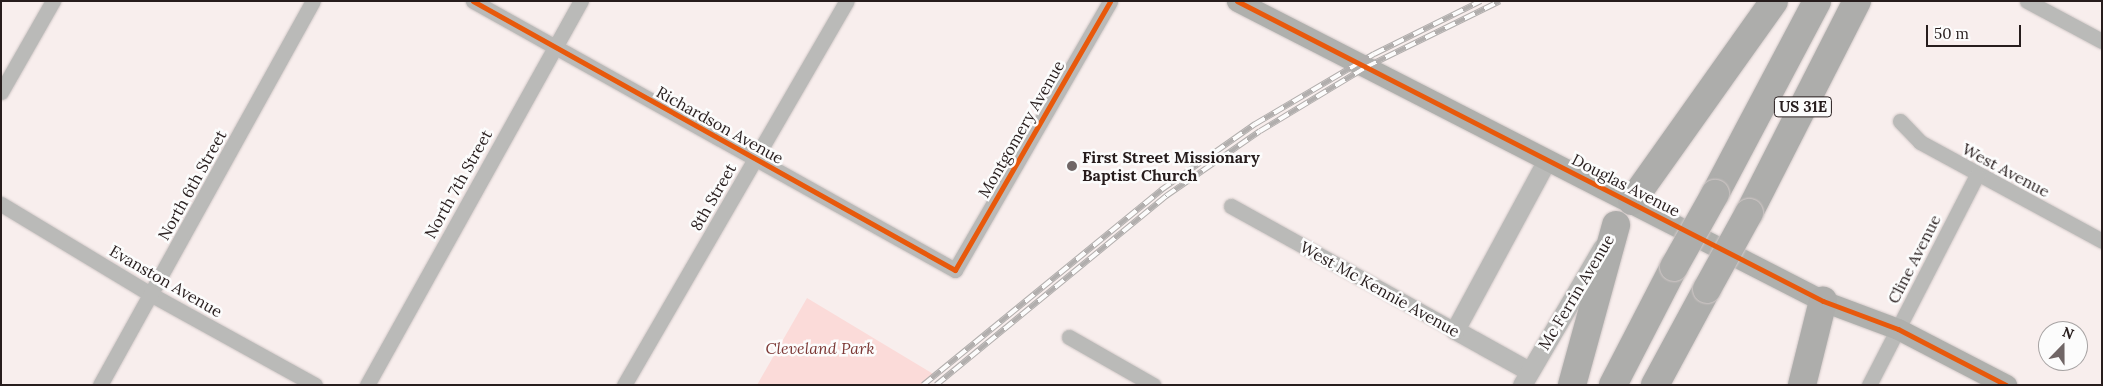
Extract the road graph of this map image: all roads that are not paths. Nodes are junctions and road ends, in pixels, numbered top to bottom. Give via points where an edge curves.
1 (53, 1) edge
2 (313, 1) edge
3 (472, 1) edge
4 (581, 1) edge
5 (847, 1) edge
6 (1110, 1) edge
7 (1237, 1) edge
8 (1774, 1) edge
9 (1817, 1) edge
10 (1857, 1) edge
11 (2026, 1) edge
12 (2102, 41) edge
13 (554, 47) junction
14 (1, 92) edge
15 (1900, 121) dead end
16 (756, 159) junction
17 (1546, 160) junction
18 (1977, 175) junction
19 (1632, 201) junction
20 (1, 204) edge
21 (1231, 206) dead end
22 (1616, 225) junction
23 (2102, 241) edge
24 (954, 270) joint
25 (152, 295) junction
26 (1830, 304) junction
27 (1689, 322) junction
28 (1898, 329) junction
29 (1456, 330) junction
30 (1069, 337) dead end
31 (1525, 378) edge
32 (100, 385) edge
33 (315, 385) edge
34 (367, 385) edge
35 (624, 385) edge
36 (1153, 385) edge
37 (1572, 385) edge
38 (1612, 385) edge
39 (1654, 385) edge
40 (1665, 385) edge
41 (1802, 385) edge
42 (1814, 385) edge
43 (1868, 385) edge
44 (2006, 385) edge

1 - 14 street
2 - 25 street, North 6th Street
3 - 13 street, Richardson Avenue
4 - 13 street, North 7th Street
5 - 16 street, 8th Street
6 - 24 street, Montgomery Avenue
7 - 17 main road, Douglas Avenue
8 - 19 highway
9 - 38 highway, US 31E, bridge
10 - 27 highway, US 31E, bridge via 1749,213
11 - 12 street
13 - 16 street, Richardson Avenue
13 - 34 street, North 7th Street
15 - 18 street, West Avenue via 1920,142
16 - 24 street, Richardson Avenue
16 - 35 street, 8th Street
17 - 19 main road, Douglas Avenue
17 - 29 street
18 - 23 street, West Avenue
18 - 28 street, Cline Avenue
19 - 22 main road, Mc Ferrin Avenue
19 - 26 main road, Douglas Avenue
20 - 25 street, Evanston Avenue
21 - 29 street, West Mc Kennie Avenue
22 - 31 street, Mc Ferrin Avenue
22 - 37 highway
25 - 32 street, North 6th Street
25 - 33 street, Evanston Avenue
26 - 28 main road, Douglas Avenue
26 - 41 highway
26 - 42 highway
27 - 39 highway, US 31E
27 - 40 highway
28 - 43 street, Cline Avenue
28 - 44 main road, Douglas Avenue
29 - 31 street, West Mc Kennie Avenue
30 - 36 street

